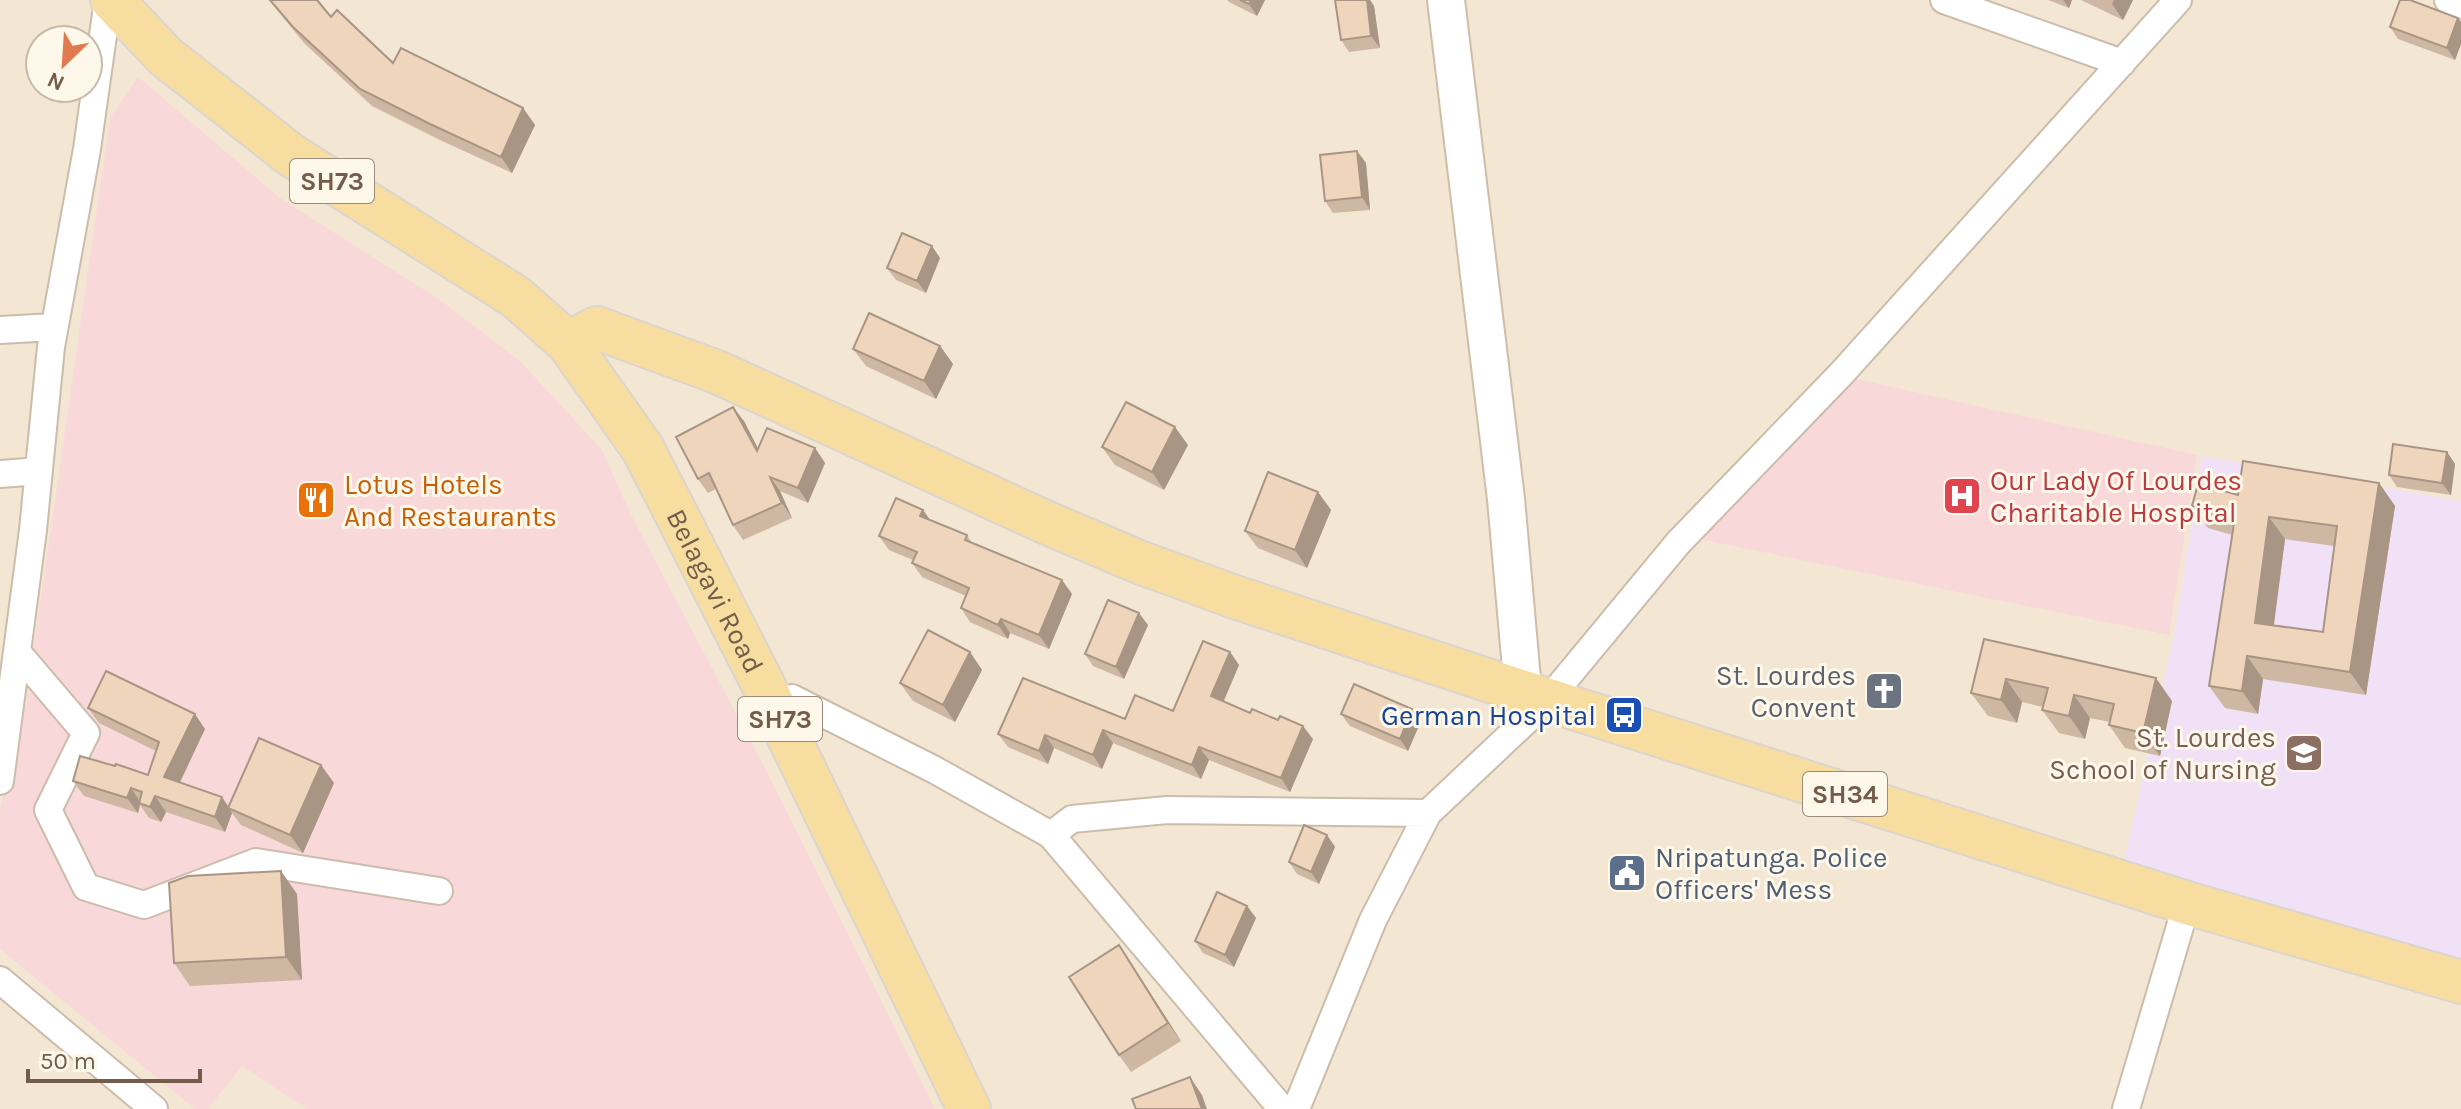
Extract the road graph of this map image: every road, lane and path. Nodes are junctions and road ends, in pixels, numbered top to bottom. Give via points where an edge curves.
1 (110, 0) edge
2 (1446, 0) edge
3 (1944, 0) edge
4 (2178, 0) edge
5 (2448, 0) edge
6 (2461, 5) edge
7 (2122, 63) junction
8 (54, 327) junction
9 (0, 330) edge
10 (582, 336) junction
11 (39, 471) junction
12 (0, 474) edge
13 (11, 620) edge
14 (17, 652) junction
15 (1535, 695) junction
16 (792, 698) junction
17 (0, 781) edge
18 (1428, 813) junction
19 (1051, 835) junction
20 (439, 891) dead end
21 (2187, 903) junction
22 (0, 980) edge
23 (2461, 982) edge
24 (154, 1109) edge
25 (969, 1109) edge
26 (996, 1109) edge
27 (1282, 1109) edge
28 (1296, 1109) edge
29 (2126, 1109) edge

1 - 8 street
1 - 10 main road, SH73 via 166,57 291,155
2 - 15 street
3 - 7 street
4 - 7 street
5 - 6 street
7 - 15 street via 1842,373
8 - 9 street
8 - 11 street
10 - 15 main road, SH34 via 717,372 1139,562
10 - 16 main road via 690,488
10 - 25 main road, Belagavi Road / SH73 via 764,686
11 - 12 street
11 - 13 street
13 - 14 street
14 - 17 street
14 - 20 street via 86,733 48,810 86,887 144,905 256,862
15 - 18 street
15 - 21 main road, SH34
16 - 19 street
16 - 26 main road
18 - 19 street via 1167,810 1072,819
18 - 28 street via 1373,920
19 - 27 street
21 - 23 main road, SH34
21 - 29 street
22 - 24 street

